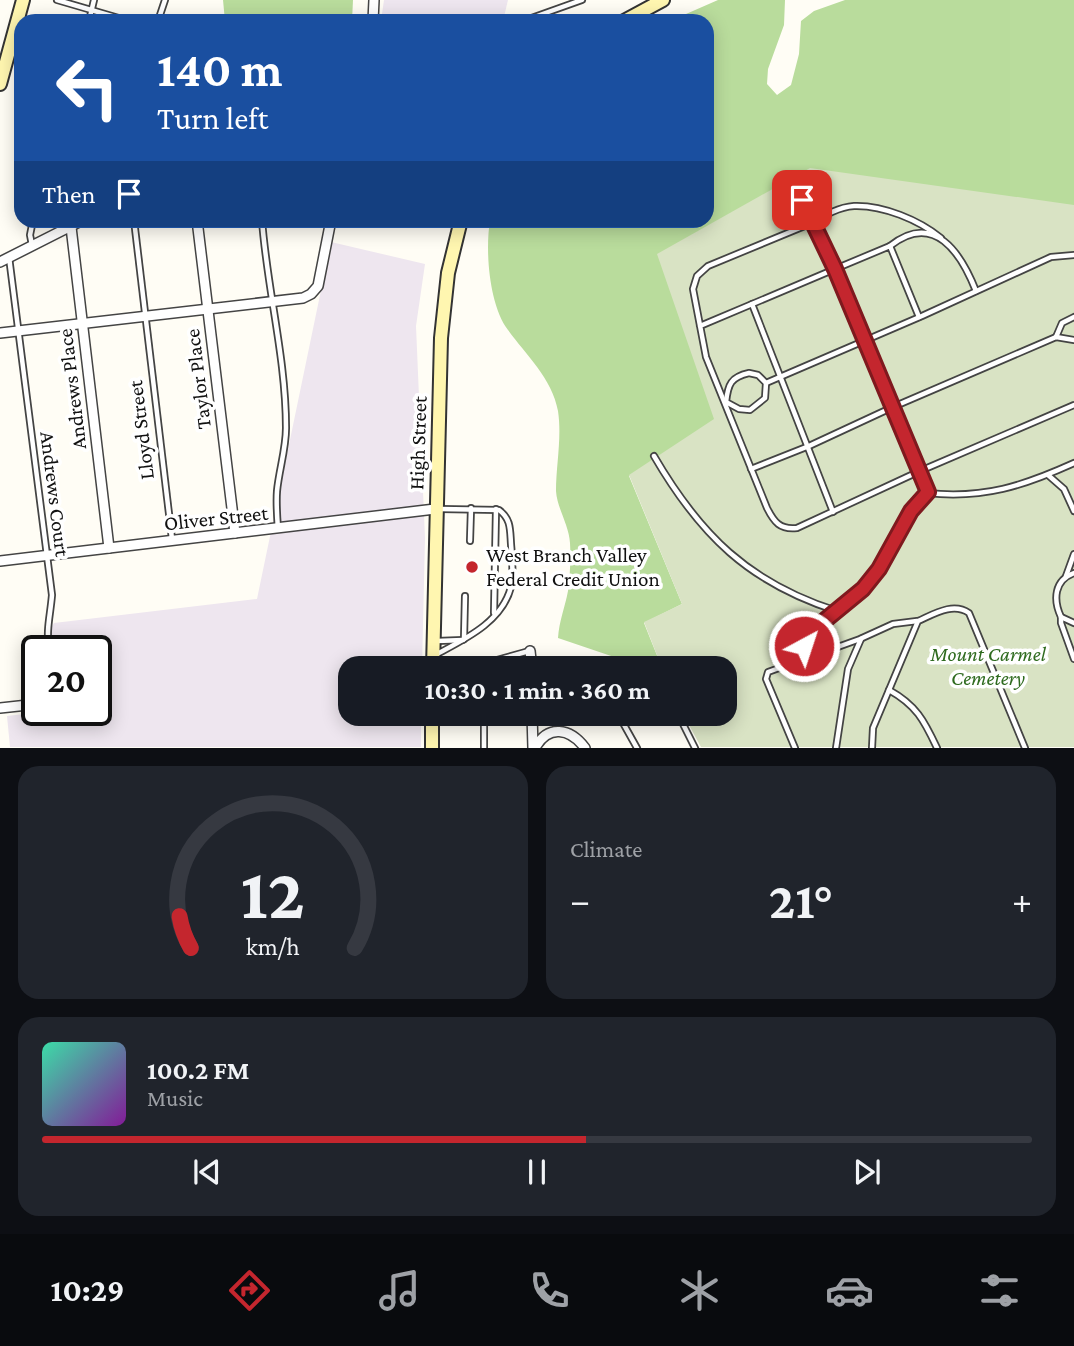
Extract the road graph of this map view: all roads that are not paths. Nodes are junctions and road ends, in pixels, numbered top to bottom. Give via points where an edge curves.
1 (57, 0) edge
2 (94, 0) edge
3 (582, 0) edge
4 (663, 0) edge
5 (91, 10) junction
6 (90, 14) edge
7 (105, 14) edge
8 (543, 14) edge
9 (637, 14) edge
10 (14, 33) edge
11 (0, 84) edge
12 (792, 178) dead end
13 (813, 223) junction
14 (31, 228) edge
15 (69, 228) edge
16 (71, 228) edge
17 (135, 228) edge
18 (200, 228) edge
19 (263, 228) edge
20 (329, 228) edge
21 (459, 228) edge
22 (942, 238) junction
23 (33, 246) junction
24 (890, 246) junction
25 (1074, 255) edge
26 (4, 260) edge
27 (835, 269) junction
28 (975, 291) junction
29 (271, 303) junction
30 (752, 304) junction
31 (208, 310) junction
32 (145, 316) junction
33 (919, 317) junction
34 (1074, 317) edge
35 (82, 324) junction
36 (699, 326) junction
37 (19, 331) junction
38 (0, 333) edge
39 (1056, 337) junction
40 (864, 340) junction
41 (1074, 340) edge
42 (780, 377) junction
43 (766, 383) junction
44 (726, 402) junction
45 (1074, 405) edge
46 (892, 407) junction
47 (809, 446) junction
48 (654, 456) dead end
49 (1074, 463) edge
50 (751, 469) junction
51 (920, 471) junction
52 (1048, 475) junction
53 (928, 492) junction
54 (471, 508) junction
55 (435, 509) junction
56 (496, 509) junction
57 (1074, 511) edge
58 (833, 512) junction
59 (278, 529) junction
60 (235, 533) junction
61 (172, 540) junction
62 (470, 541) dead end
63 (109, 548) junction
64 (1074, 554) edge
65 (46, 555) junction
66 (0, 561) edge
67 (1074, 573) edge
68 (1066, 576) junction
69 (465, 596) dead end
70 (837, 611) junction
71 (494, 616) junction
72 (1061, 617) junction
73 (918, 621) junction
74 (1074, 623) edge
75 (47, 635) edge
76 (862, 638) junction
77 (464, 640) junction
78 (433, 642) junction
79 (530, 651) joint
80 (433, 656) edge
81 (441, 656) edge
82 (515, 656) edge
83 (530, 656) edge
84 (810, 657) junction
85 (1074, 659) edge
86 (889, 690) junction
87 (21, 706) edge
88 (0, 708) edge
89 (432, 726) edge
90 (484, 726) edge
91 (533, 726) edge
92 (625, 726) edge
93 (684, 726) edge
94 (432, 747) edge
95 (484, 747) edge
96 (534, 747) edge
97 (585, 747) edge
98 (637, 747) edge
99 (695, 747) edge
100 (795, 747) edge
101 (836, 747) edge
102 (872, 747) edge
103 (937, 747) edge
104 (1025, 747) edge

1 - 5 lane
2 - 5 lane
3 - 8 lane
4 - 9 main road
5 - 6 lane
5 - 7 lane
10 - 11 main road
12 - 13 lane
13 - 22 lane via 853,206 905,217
13 - 27 lane
13 - 36 lane via 708,266 697,276 693,289
14 - 23 lane
15 - 23 street
16 - 35 street, Andrews Place
17 - 32 lane, Lloyd Street
18 - 31 street, Taylor Place
19 - 29 lane
20 - 29 street via 315,290 303,298
21 - 55 main road, High Street via 443,308
22 - 24 lane via 922,234
22 - 28 lane via 962,261
23 - 26 street
24 - 27 lane
24 - 33 lane
25 - 28 lane via 1051,257
26 - 37 lane, Andrews Court
27 - 30 lane
27 - 40 lane
28 - 33 lane
29 - 31 street
29 - 59 lane via 286,427 277,491
30 - 36 lane
30 - 42 lane
31 - 32 street
31 - 60 street, Taylor Place
32 - 35 street
32 - 61 lane, Lloyd Street
33 - 40 lane
34 - 39 lane via 1062,323
35 - 37 street
35 - 63 street, Andrews Place
36 - 44 lane via 706,358
37 - 38 street
37 - 65 lane, Andrews Court
39 - 41 lane
39 - 46 lane
40 - 42 lane
40 - 46 lane
42 - 43 lane
42 - 47 lane
43 - 44 lane via 765,398 750,410
43 - 44 lane via 758,375 737,376
44 - 50 lane
45 - 51 lane
46 - 47 lane
46 - 51 lane
47 - 50 lane
47 - 58 lane
48 - 70 lane via 683,502 734,558 804,600
49 - 52 lane
50 - 58 lane via 774,523 797,528
51 - 53 lane
51 - 58 lane
52 - 53 lane via 984,494
52 - 57 lane via 1064,489
53 - 70 lane via 901,527 879,569
54 - 55 lane
54 - 56 lane
54 - 62 lane
55 - 59 street, Oliver Street
55 - 78 main road, High Street
56 - 71 lane
56 - 71 lane via 507,516 512,553 511,587
59 - 60 street, Oliver Street
60 - 61 street, Oliver Street
61 - 63 street, Oliver Street
63 - 65 street, Oliver Street
64 - 68 lane
65 - 66 street, Oliver Street
65 - 75 lane, Andrews Court via 52,596
67 - 68 lane
68 - 72 lane via 1055,599
69 - 77 lane
70 - 84 lane via 803,641
71 - 77 lane
72 - 74 lane
72 - 85 lane
73 - 76 lane via 893,624
73 - 86 lane
73 - 104 lane via 948,609 970,613
76 - 84 lane
76 - 101 lane via 848,669
77 - 78 lane
77 - 81 lane
78 - 80 main road, High Street
79 - 82 lane
79 - 83 street
84 - 100 lane via 766,675
86 - 102 lane via 873,728
86 - 103 lane via 922,716
87 - 88 street
89 - 94 main road
90 - 95 lane
91 - 96 street
92 - 98 lane
93 - 99 lane
96 - 97 street via 555,730 570,733

